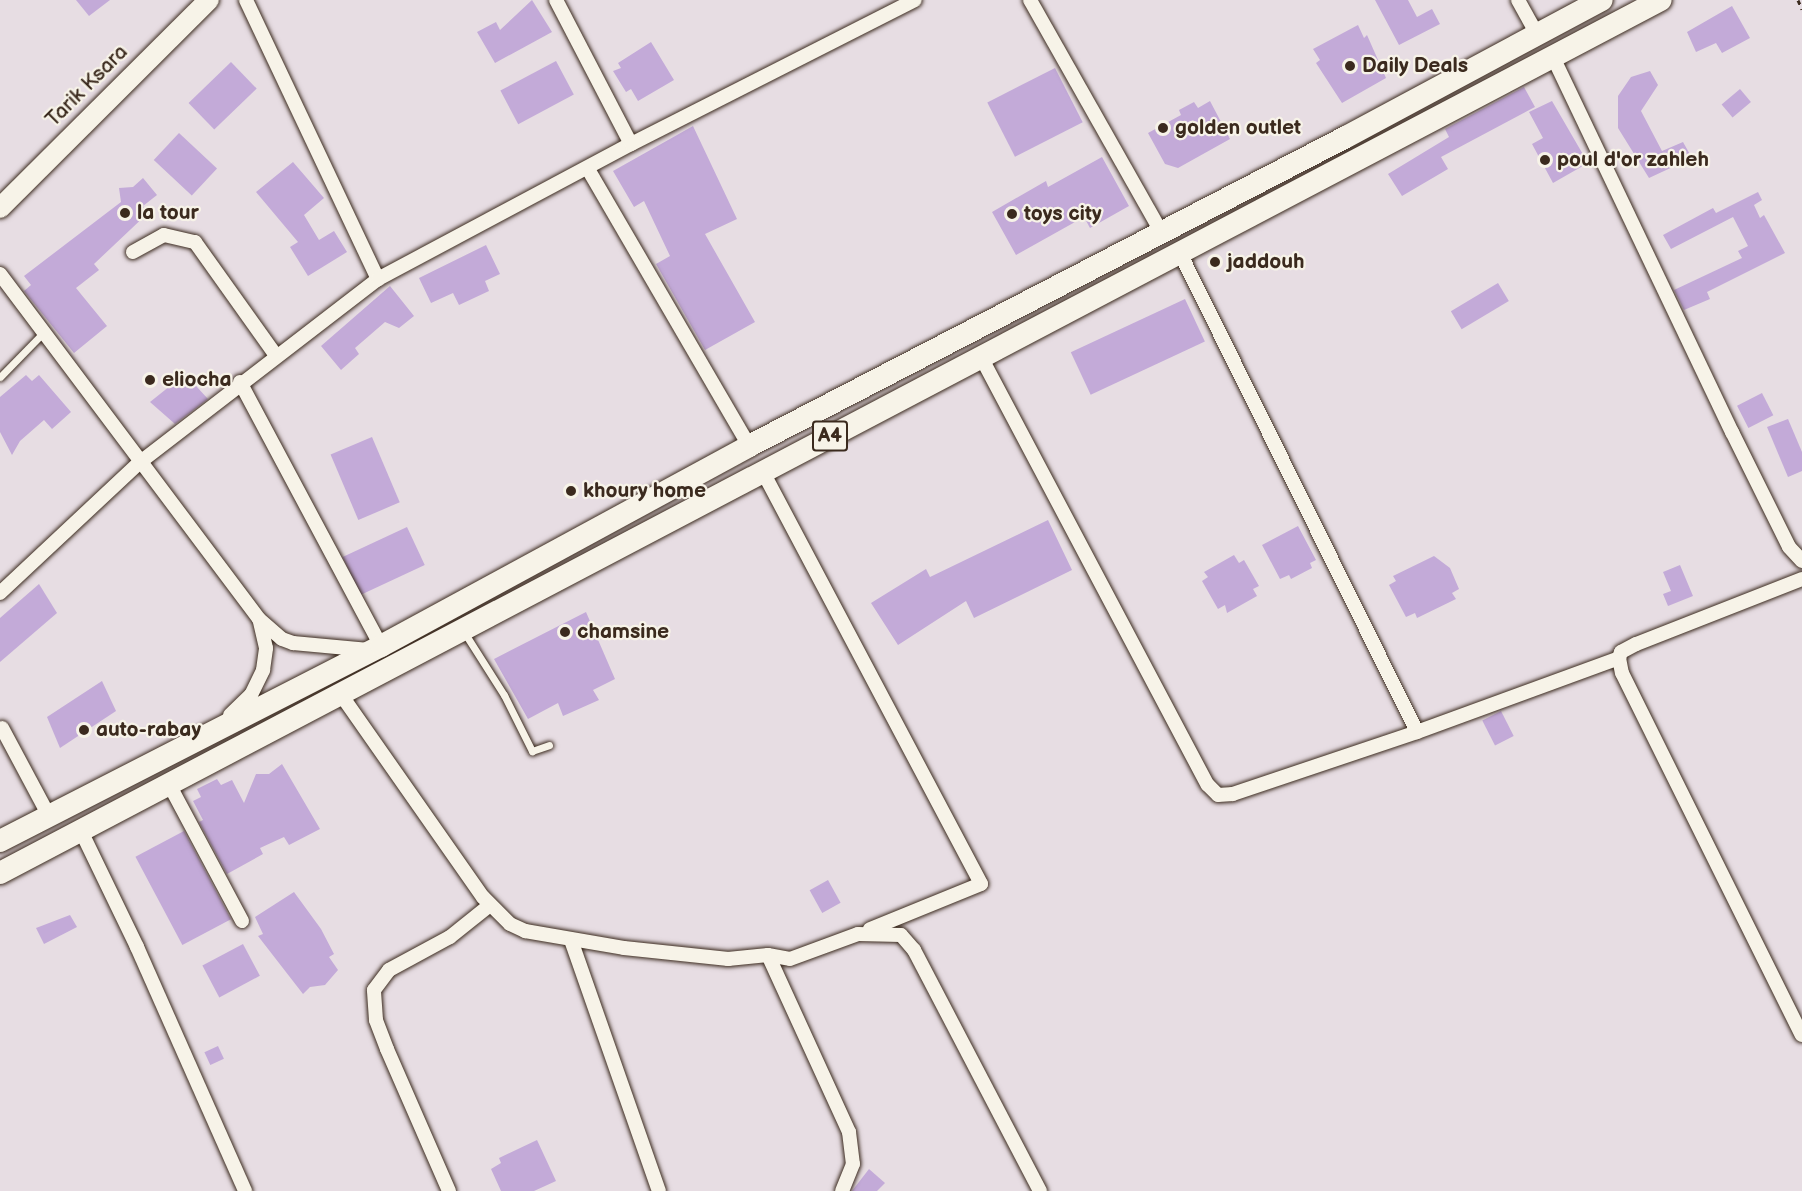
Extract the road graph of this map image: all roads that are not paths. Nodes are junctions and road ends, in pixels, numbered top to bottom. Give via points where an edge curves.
1 (209, 0) edge
2 (246, 0) edge
3 (556, 0) edge
4 (915, 0) edge
5 (1030, 0) edge
6 (1518, 0) edge
7 (1602, 0) edge
8 (1660, 0) edge
9 (1537, 34) junction
10 (1553, 57) junction
11 (631, 144) junction
12 (588, 169) junction
13 (0, 208) edge
14 (1162, 233) junction
15 (133, 252) dead end
16 (1180, 253) junction
17 (0, 274) edge
18 (378, 279) junction
19 (43, 333) junction
20 (275, 354) junction
21 (981, 357) junction
22 (0, 377) edge
23 (240, 382) junction
24 (749, 446) junction
25 (139, 463) junction
26 (763, 472) junction
27 (1802, 561) edge
28 (1802, 579) edge
29 (0, 593) edge
30 (259, 620) junction
31 (464, 632) junction
32 (377, 648) junction
33 (1619, 658) junction
34 (342, 696) junction
35 (2, 728) dead end
36 (1417, 732) junction
37 (192, 745) junction
38 (549, 745) dead end
39 (170, 786) junction
40 (50, 818) junction
41 (82, 832) junction
42 (0, 841) edge
43 (0, 873) edge
44 (490, 905) junction
45 (242, 921) dead end
46 (858, 934) junction
47 (571, 940) junction
48 (768, 956) junction
49 (1802, 1035) edge
50 (245, 1191) edge
51 (449, 1191) edge
52 (658, 1191) edge
53 (842, 1191) edge
54 (1040, 1191) edge

1 - 13 main road, Tarik Ksara
2 - 18 street
3 - 11 street
4 - 11 street
5 - 14 street
6 - 9 street
7 - 9 highway, A4
8 - 10 highway, A4
9 - 14 highway, A4
10 - 16 highway, A4
10 - 27 street via 1737,442 1790,548
11 - 12 street
12 - 18 street
12 - 24 street
14 - 24 highway, A4
15 - 20 street via 164,235 195,242
16 - 21 highway, A4
16 - 36 street
17 - 19 street
18 - 20 street
19 - 22 lane
19 - 25 street
20 - 23 street
21 - 26 highway, A4
21 - 36 street via 1212,791 1233,794
23 - 25 street
23 - 32 street
24 - 32 highway, A4
25 - 29 street
25 - 30 street
26 - 31 highway, A4
26 - 46 street via 981,884
28 - 33 street via 1626,648
30 - 32 street via 293,643
30 - 37 street via 266,656 256,686 238,709
31 - 34 highway, A4
31 - 38 lane via 504,695 532,751
32 - 37 highway, A4
33 - 36 street
33 - 49 street via 1628,684
34 - 39 highway, A4
34 - 44 street
35 - 40 street
37 - 40 highway, A4
39 - 41 highway, A4
39 - 45 street
40 - 42 highway, A4
41 - 43 highway, A4
41 - 50 street
44 - 47 street via 510,924 525,931
44 - 51 street via 450,937 389,970 374,990 376,1020
46 - 48 street via 806,956
46 - 54 street via 893,932 915,950
47 - 48 street via 728,959
47 - 52 street
48 - 53 street via 849,1132 853,1164

